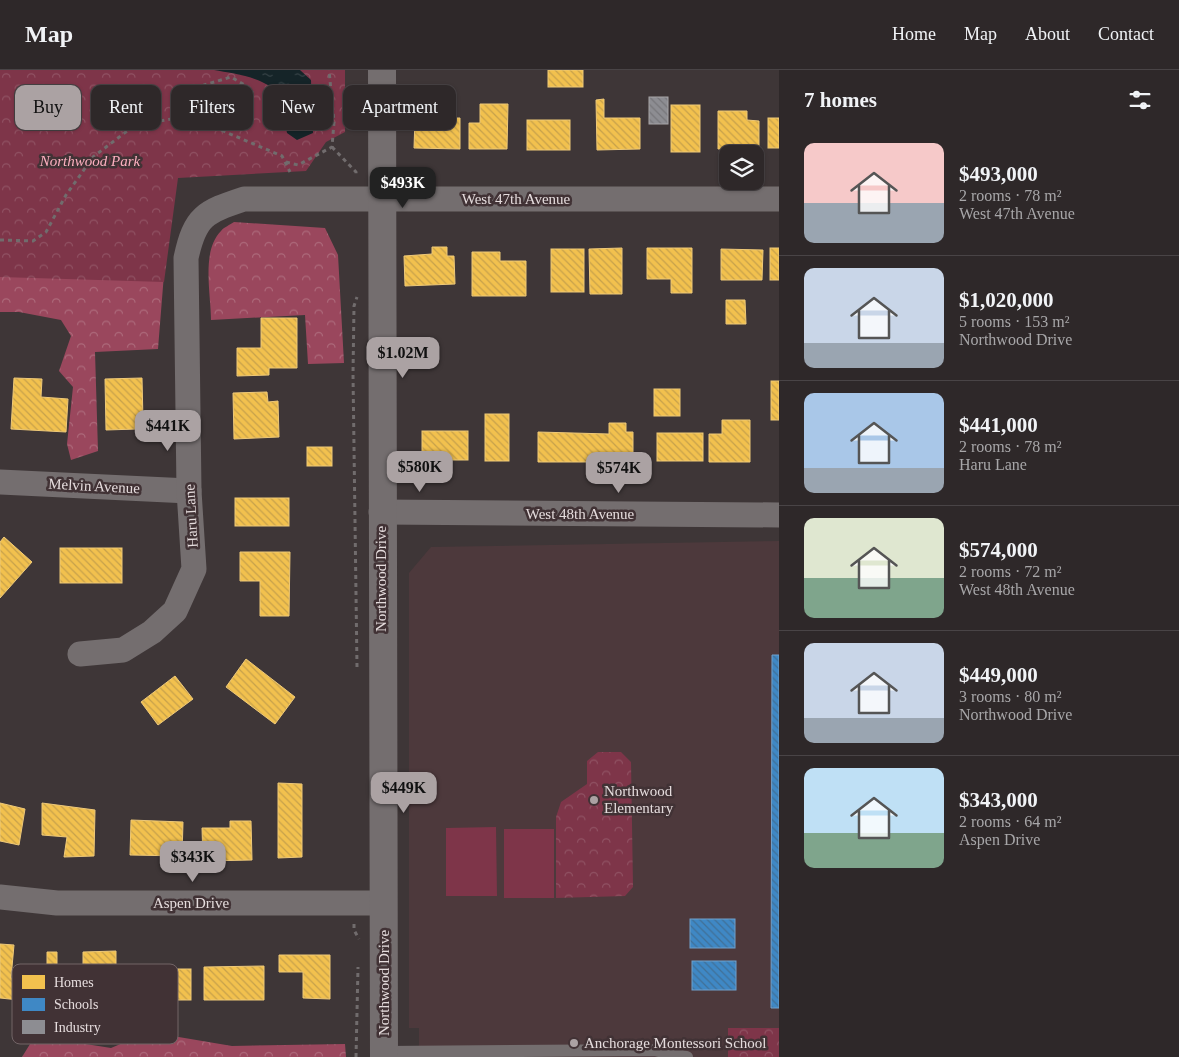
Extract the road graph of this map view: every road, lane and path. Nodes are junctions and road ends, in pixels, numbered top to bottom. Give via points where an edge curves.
1 (329, 70) edge
2 (382, 70) edge
3 (204, 85) edge
4 (246, 85) edge
5 (171, 119) edge
6 (221, 130) edge
7 (234, 130) edge
8 (232, 134) junction
9 (332, 148) junction
10 (285, 162) junction
11 (290, 172) dead end
12 (369, 198) junction
13 (779, 198) edge
14 (199, 220) joint
15 (0, 240) edge
16 (360, 288) dead end
17 (0, 482) edge
18 (189, 491) junction
19 (381, 512) junction
20 (779, 515) edge
21 (80, 654) dead end
22 (357, 669) dead end
23 (0, 897) edge
24 (354, 903) junction
25 (383, 903) junction
26 (362, 946) dead end
27 (359, 961) dead end
28 (384, 1054) edge
29 (356, 1057) edge
30 (687, 1057) edge

1 - 9 path via 334,122
2 - 12 street, Northwood Drive
3 - 4 path via 231,77
5 - 15 path via 135,125 93,157 66,195 46,232 33,241
6 - 8 path
7 - 8 path
8 - 10 path via 282,156
9 - 10 path via 298,165
9 - 12 path via 356,172
10 - 11 path
12 - 13 street, West 47th Avenue
12 - 14 street, West 47th Avenue via 244,199 218,208
12 - 19 street, Northwood Drive
14 - 18 street, Haru Lane via 190,238 186,258
16 - 22 path via 354,306 353,374
17 - 18 street, Melvin Avenue
18 - 21 street, Haru Lane via 194,569 175,611 152,632 123,650
19 - 20 street, West 48th Avenue
19 - 25 street, Northwood Drive
23 - 24 street, Aspen Drive via 58,903
24 - 25 street, Aspen Drive
24 - 26 path via 354,930
25 - 28 street, Northwood Drive
27 - 29 path via 356,976
28 - 30 lane via 654,1050

